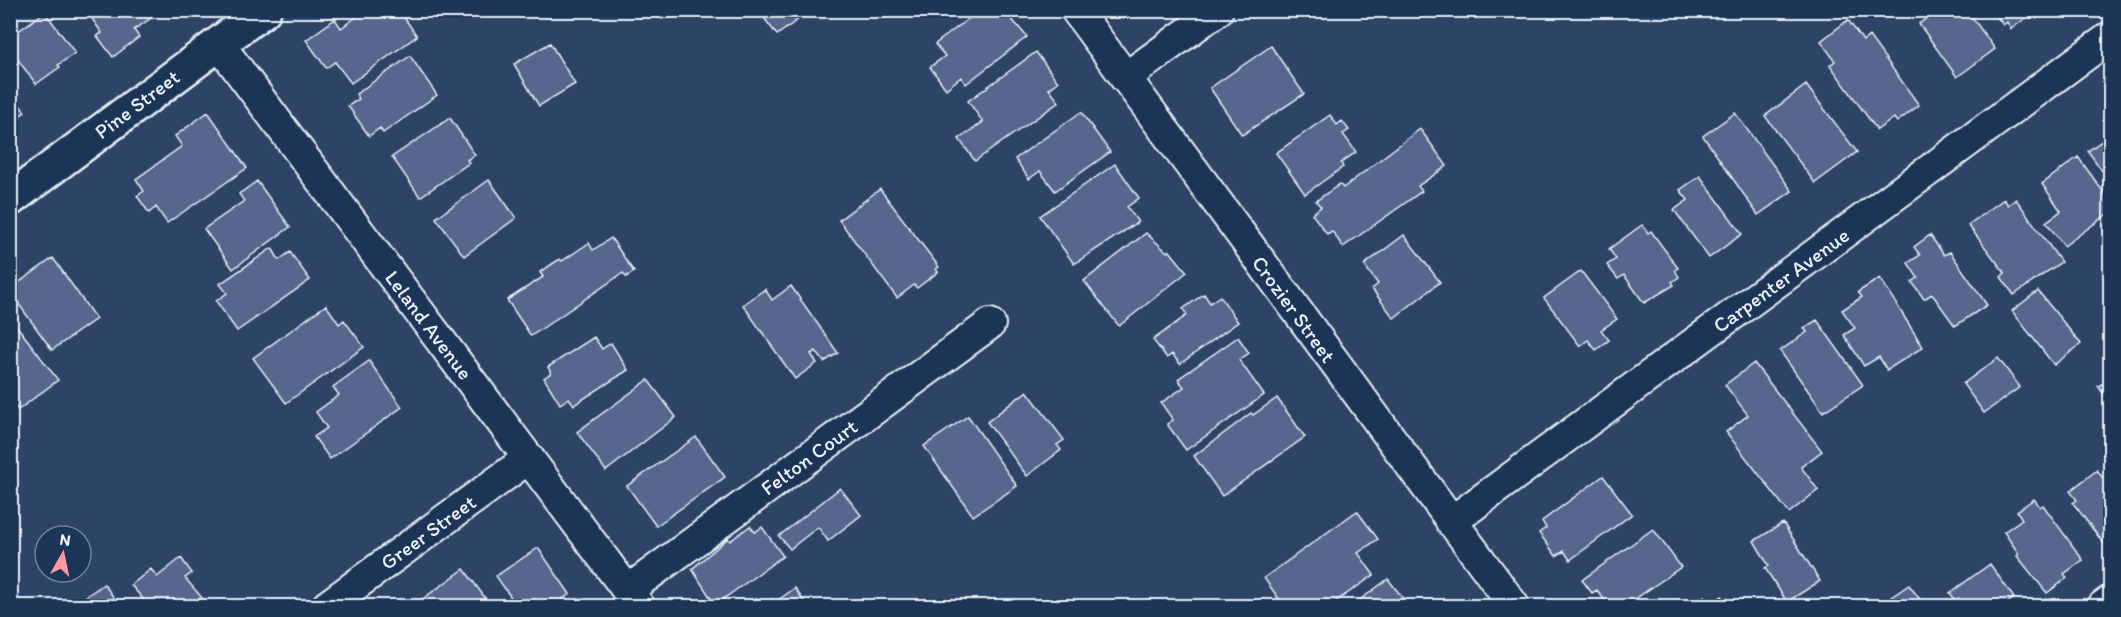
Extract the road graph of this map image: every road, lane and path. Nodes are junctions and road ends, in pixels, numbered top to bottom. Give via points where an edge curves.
1 (264, 10) edge
2 (1076, 10) edge
3 (1218, 10) edge
4 (2110, 37) edge
5 (219, 44) junction
6 (1125, 78) junction
7 (10, 199) edge
8 (990, 324) dead end
9 (529, 458) junction
10 (1451, 522) junction
11 (633, 599) edge
12 (2110, 601) edge
13 (327, 606) edge
14 (1514, 606) edge
15 (2103, 606) edge

1 - 5 street, Pine Street
2 - 6 street, Crozier Street
3 - 6 street
4 - 10 street, Carpenter Avenue
5 - 7 street, Pine Street
5 - 9 street, Leland Avenue
6 - 10 street, Crozier Street
8 - 11 street, Felton Court
9 - 11 street, Leland Avenue
9 - 13 street, Greer Street
10 - 14 street, Crozier Street
12 - 15 street

